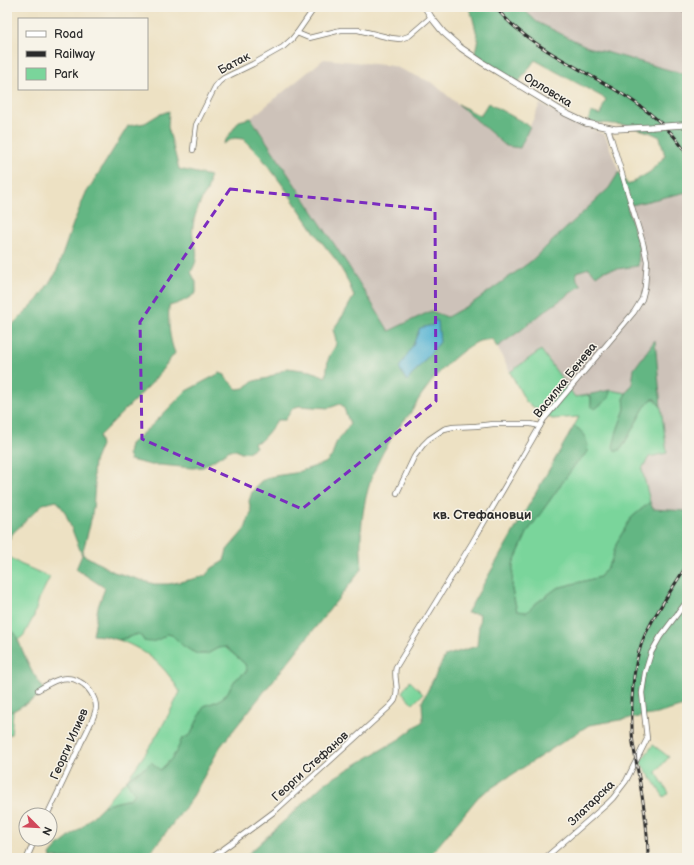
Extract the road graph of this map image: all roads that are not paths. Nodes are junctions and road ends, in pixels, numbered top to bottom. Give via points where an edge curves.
1 (315, 7) edge
2 (425, 7) edge
3 (679, 7) edge
4 (687, 12) edge
5 (430, 17) junction
6 (297, 32) junction
7 (685, 125) edge
8 (608, 128) junction
9 (193, 150) dead end
10 (540, 426) junction
11 (397, 493) dead end
12 (687, 601) edge
13 (395, 672) joint
14 (38, 690) dead end
15 (51, 807) edge
16 (32, 847) edge
17 (27, 858) edge
18 (211, 858) edge
19 (545, 858) edge

1 - 6 street, Батак
2 - 5 main road, Орловска
3 - 4 street
5 - 6 street via 409,36 400,39 358,30 341,30 309,38
5 - 8 main road, Орловска via 449,38 479,60 564,113 586,123
6 - 9 street, Батак via 283,47 219,82 196,125
7 - 8 main road, Орловска, bridge
8 - 10 street, Василка Бенева via 647,261 644,294 634,312
10 - 11 street via 493,424 444,429 423,444
10 - 13 street, Василка Бенева
12 - 19 street, Златарска via 655,644 647,664 642,693 647,739 626,781 607,804
13 - 18 street, Георги Стефанов via 397,695 389,707 275,811
14 - 15 street, Георги Илиев via 49,682 69,678 80,682 96,702 96,710 86,734
16 - 17 street

